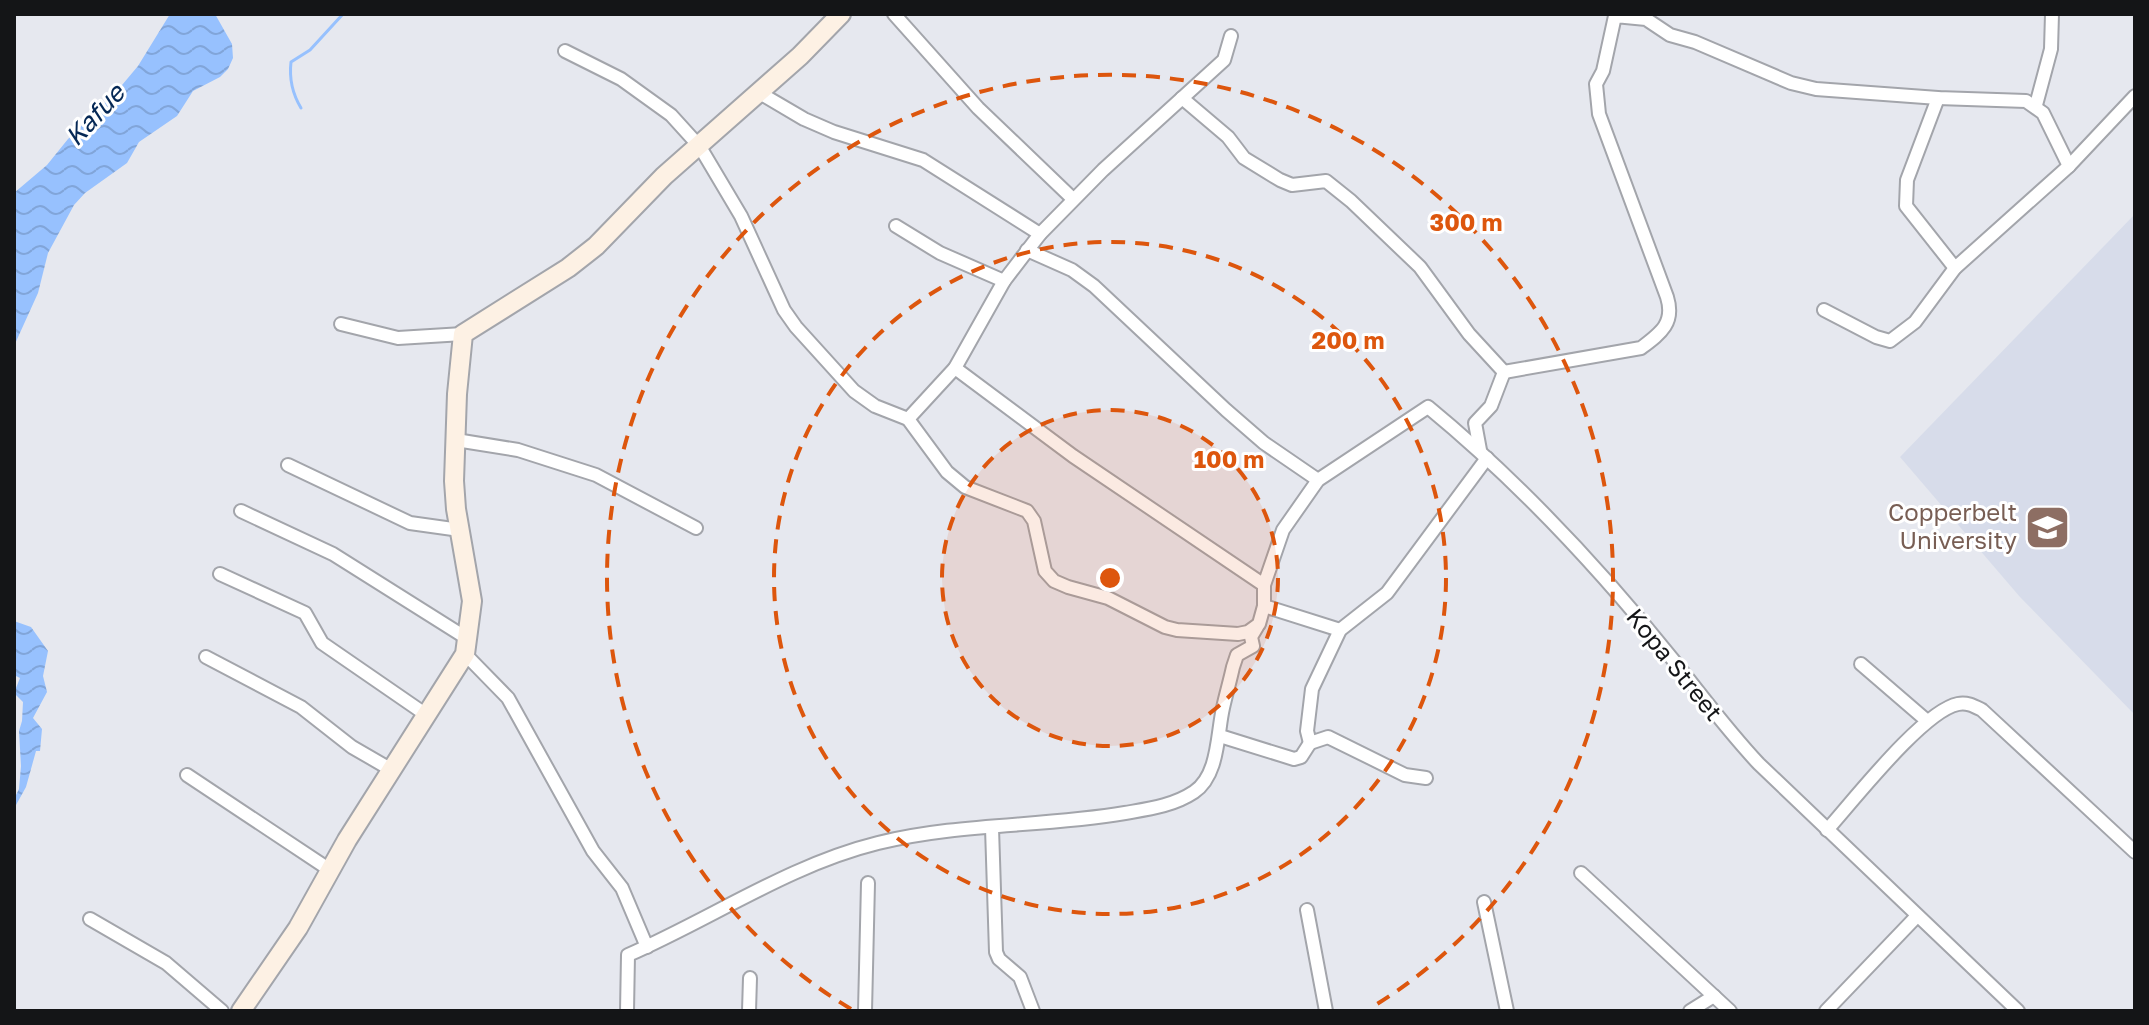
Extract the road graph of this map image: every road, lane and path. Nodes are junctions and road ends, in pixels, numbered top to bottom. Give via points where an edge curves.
1 (841, 14) edge
2 (894, 14) edge
3 (2052, 14) edge
4 (1231, 36) dead end
5 (565, 51) dead end
6 (758, 92) junction
7 (2135, 96) edge
8 (1182, 98) junction
9 (1938, 98) junction
10 (2036, 105) junction
11 (700, 147) junction
12 (2069, 166) junction
13 (1073, 199) junction
14 (896, 226) dead end
15 (1040, 234) junction
16 (1027, 250) junction
17 (1955, 268) junction
18 (1004, 281) junction
19 (1824, 310) dead end
20 (341, 324) dead end
21 (463, 334) junction
22 (955, 368) junction
23 (1504, 372) junction
24 (908, 419) junction
25 (456, 440) junction
26 (1483, 454) junction
27 (288, 465) dead end
28 (1318, 480) junction
29 (241, 511) dead end
30 (696, 528) dead end
31 (460, 530) junction
32 (220, 574) dead end
33 (1264, 585) junction
34 (1264, 606) junction
35 (1259, 624) junction
36 (1340, 630) junction
37 (466, 646) junction
38 (206, 657) dead end
39 (1861, 664) dead end
40 (425, 714) junction
41 (1926, 720) junction
42 (1220, 736) junction
43 (1310, 743) junction
44 (390, 769) junction
45 (187, 775) dead end
46 (1426, 778) dead end
47 (992, 828) junction
48 (1827, 830) junction
49 (2135, 852) edge
50 (330, 870) junction
51 (1581, 873) dead end
52 (868, 883) dead end
53 (1484, 902) dead end
54 (1307, 910) dead end
55 (1917, 916) junction
56 (90, 919) dead end
57 (647, 947) junction
58 (750, 978) dead end
59 (1714, 996) junction
60 (222, 1011) edge
61 (241, 1011) edge
62 (627, 1011) edge
63 (749, 1011) edge
64 (865, 1011) edge
65 (1033, 1011) edge
66 (1326, 1011) edge
67 (1507, 1011) edge
68 (1690, 1011) edge
69 (1730, 1011) edge
70 (1826, 1011) edge
71 (2018, 1011) edge

1 - 6 street
2 - 13 street via 978,108
3 - 10 street via 2051,49
4 - 8 street via 1224,60
5 - 11 street via 648,96
6 - 11 street
6 - 15 street via 834,132 923,160
7 - 12 street
8 - 13 street
8 - 23 street via 1244,158 1280,180 1292,185 1326,181 1351,201 1420,267
9 - 10 street
9 - 17 street via 1907,180 1906,206
9 - 23 street via 1791,83 1670,35 1646,19 1615,16 1595,98 1667,297 1667,323 1641,348
10 - 12 street
11 - 21 street via 596,246
11 - 24 street via 796,327 854,391
12 - 17 street
13 - 15 street
14 - 18 street via 940,253
15 - 16 street
16 - 18 street
16 - 28 street via 1094,286 1236,419
17 - 19 street via 1915,322 1890,341
18 - 22 street
20 - 21 street via 398,338
21 - 25 street
22 - 24 street
22 - 33 street via 1073,456
23 - 26 street via 1491,406 1475,423
24 - 35 street via 947,472 965,487 1027,511 1045,571 1054,581 1108,598 1177,630 1238,634
25 - 30 street via 518,450 596,475
25 - 31 street
26 - 28 street, Kopa Street via 1428,407
26 - 36 street via 1387,593
26 - 48 street, Kopa Street via 1615,591 1724,727
27 - 31 street via 410,523
28 - 33 street via 1283,530
29 - 37 street via 343,560
31 - 37 street via 472,601
32 - 40 street via 305,613 322,643
33 - 34 street
34 - 35 street
34 - 36 street
35 - 42 street via 1251,637 1253,646 1237,655
36 - 43 street via 1312,689
37 - 40 street
37 - 57 street via 512,704 593,851 622,888
38 - 44 street via 301,707
39 - 41 street
40 - 44 street
41 - 48 street
41 - 49 street via 1956,704 1982,710
42 - 43 street via 1294,759
42 - 47 street via 1203,784 1175,802 1105,816
43 - 46 street via 1328,737 1405,775
44 - 50 street
45 - 50 street
47 - 57 street via 876,844 822,862
47 - 65 street via 996,952 1020,977
48 - 55 street, Kopa Street
50 - 61 street
51 - 59 street
52 - 64 street
53 - 67 street
54 - 66 street
55 - 70 street
55 - 71 street, Kopa Street
56 - 60 street via 166,963
57 - 62 street via 628,955
58 - 63 street
59 - 68 street
59 - 69 street

